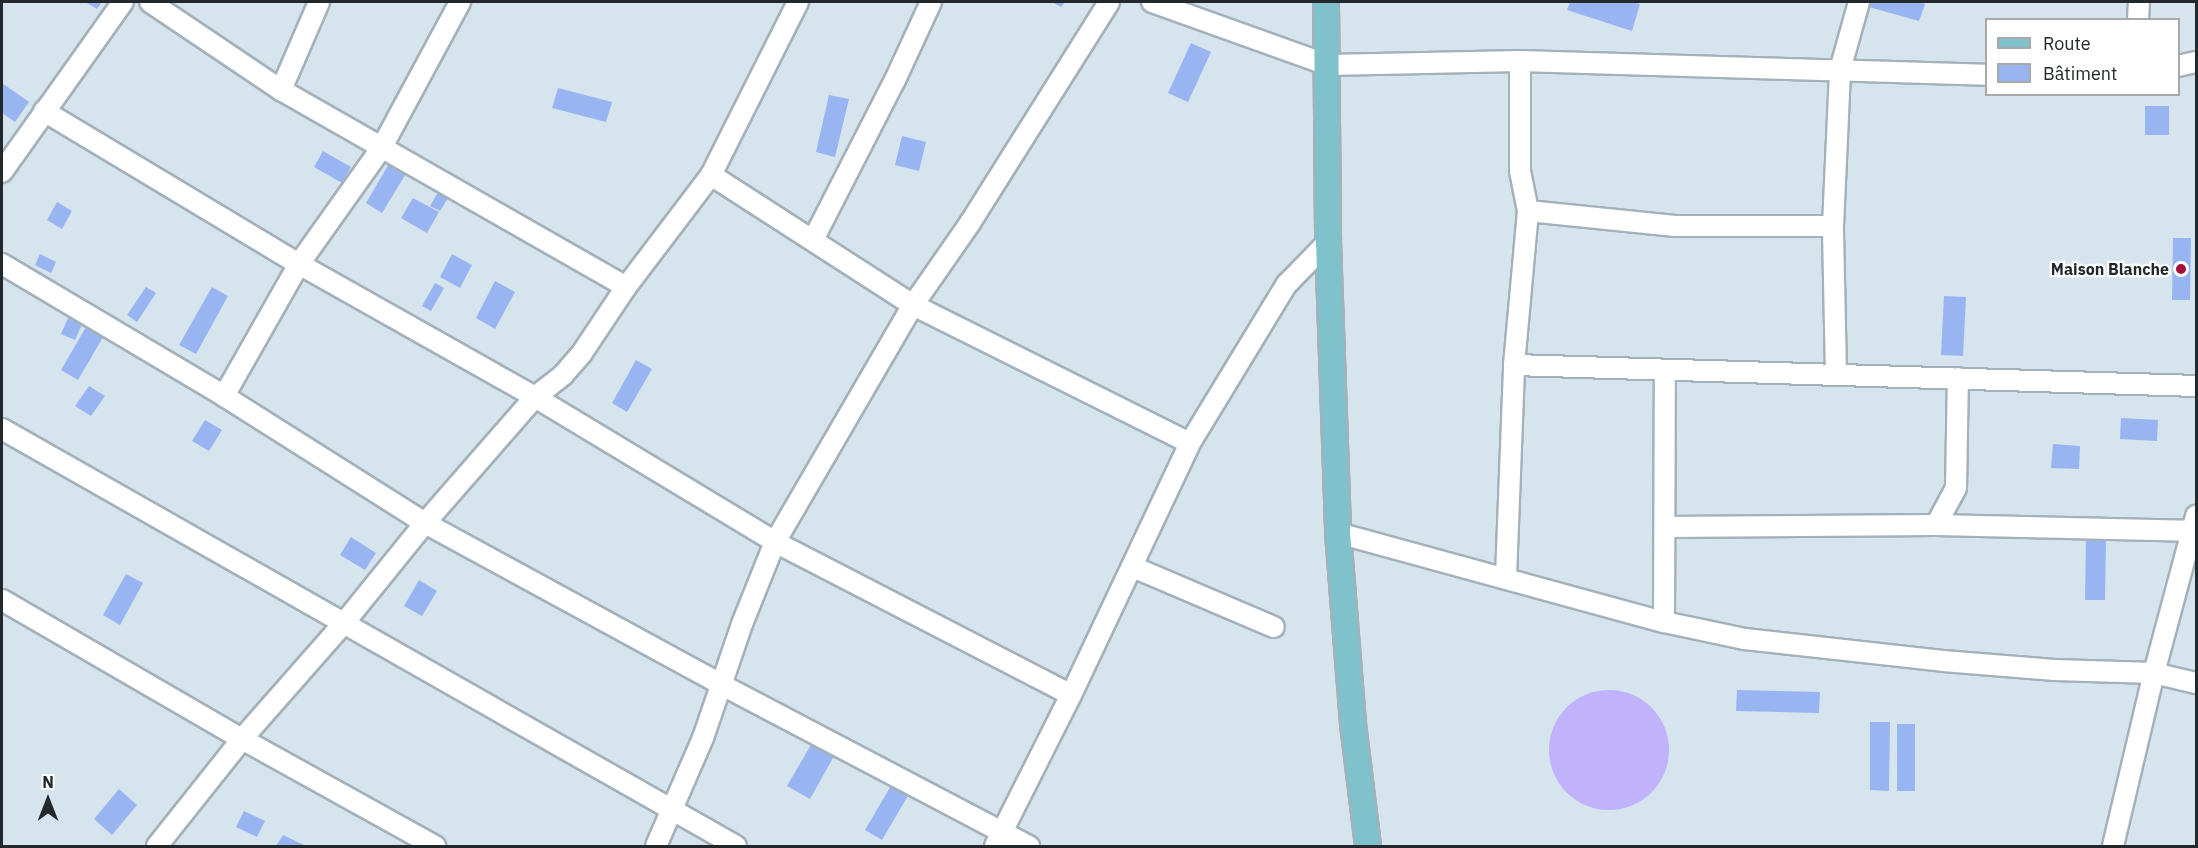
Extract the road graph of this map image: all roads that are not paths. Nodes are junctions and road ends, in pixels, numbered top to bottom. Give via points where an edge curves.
1 (123, 2) edge
2 (150, 2) edge
3 (319, 2) edge
4 (460, 2) edge
5 (798, 2) edge
6 (931, 2) edge
7 (1109, 2) edge
8 (1152, 2) edge
9 (1326, 2) edge
10 (1859, 2) edge
11 (2139, 2) edge
12 (2138, 18) edge
13 (1520, 61) junction
14 (2196, 62) edge
15 (1328, 64) junction
16 (2180, 66) edge
17 (1840, 70) junction
18 (1985, 75) edge
19 (281, 90) junction
20 (44, 111) junction
21 (382, 147) junction
22 (2, 172) edge
23 (711, 175) junction
24 (1528, 211) junction
25 (1833, 226) junction
26 (813, 240) junction
27 (1328, 242) junction
28 (2, 264) edge
29 (299, 264) junction
30 (626, 287) junction
31 (913, 305) junction
32 (1514, 365) junction
33 (1665, 372) junction
34 (1836, 374) junction
35 (1958, 378) junction
36 (2196, 386) edge
37 (224, 396) junction
38 (535, 397) junction
39 (2, 429) edge
40 (1190, 442) junction
41 (425, 523) junction
42 (2194, 524) edge
43 (1936, 525) junction
44 (1665, 527) junction
45 (1338, 533) junction
46 (775, 543) junction
47 (1133, 567) junction
48 (1506, 578) junction
49 (2, 600) edge
50 (1664, 622) junction
51 (344, 623) junction
52 (1274, 627) dead end
53 (2154, 673) junction
54 (2196, 683) edge
55 (722, 685) junction
56 (1071, 695) junction
57 (242, 739) junction
58 (674, 810) junction
59 (998, 839) edge
60 (157, 846) edge
61 (435, 846) edge
62 (656, 846) edge
63 (736, 846) edge
64 (1029, 846) edge
65 (1368, 846) edge
66 (2113, 846) edge

1 - 20 street
2 - 19 street
3 - 19 street
4 - 21 street
5 - 23 street
6 - 26 street
7 - 31 street via 970,223
8 - 15 street
9 - 15 main road
10 - 17 street
11 - 12 street
13 - 15 street
13 - 17 street
13 - 24 street via 1520,171
14 - 16 street
15 - 27 main road
17 - 18 street
17 - 25 street
19 - 21 street
20 - 22 street
20 - 29 street
21 - 29 street
21 - 30 street
23 - 26 street
23 - 30 street
24 - 25 street via 1675,226
24 - 32 street
25 - 34 street
26 - 31 street
27 - 40 street via 1286,285
27 - 45 main road
28 - 37 street
29 - 37 street
29 - 38 street
30 - 38 street via 582,353 563,375
31 - 40 street
31 - 46 street
32 - 33 street
32 - 48 street
33 - 34 street
33 - 44 street
34 - 35 street
35 - 36 street
35 - 43 street via 1956,488
37 - 41 street
38 - 41 street
38 - 46 street
39 - 51 street
40 - 47 street
41 - 51 street
41 - 55 street
42 - 43 street
42 - 53 street
43 - 44 street
44 - 50 street
45 - 48 street
45 - 65 main road via 1353,724
46 - 55 street
46 - 56 street
47 - 52 street
47 - 56 street
48 - 50 street
49 - 57 street
50 - 53 street via 1745,639 1875,655 2055,670
51 - 57 street
51 - 58 street
53 - 54 street
53 - 66 street
55 - 58 street
55 - 59 street
56 - 59 street
57 - 60 street
57 - 61 street
58 - 62 street
58 - 63 street
59 - 64 street

